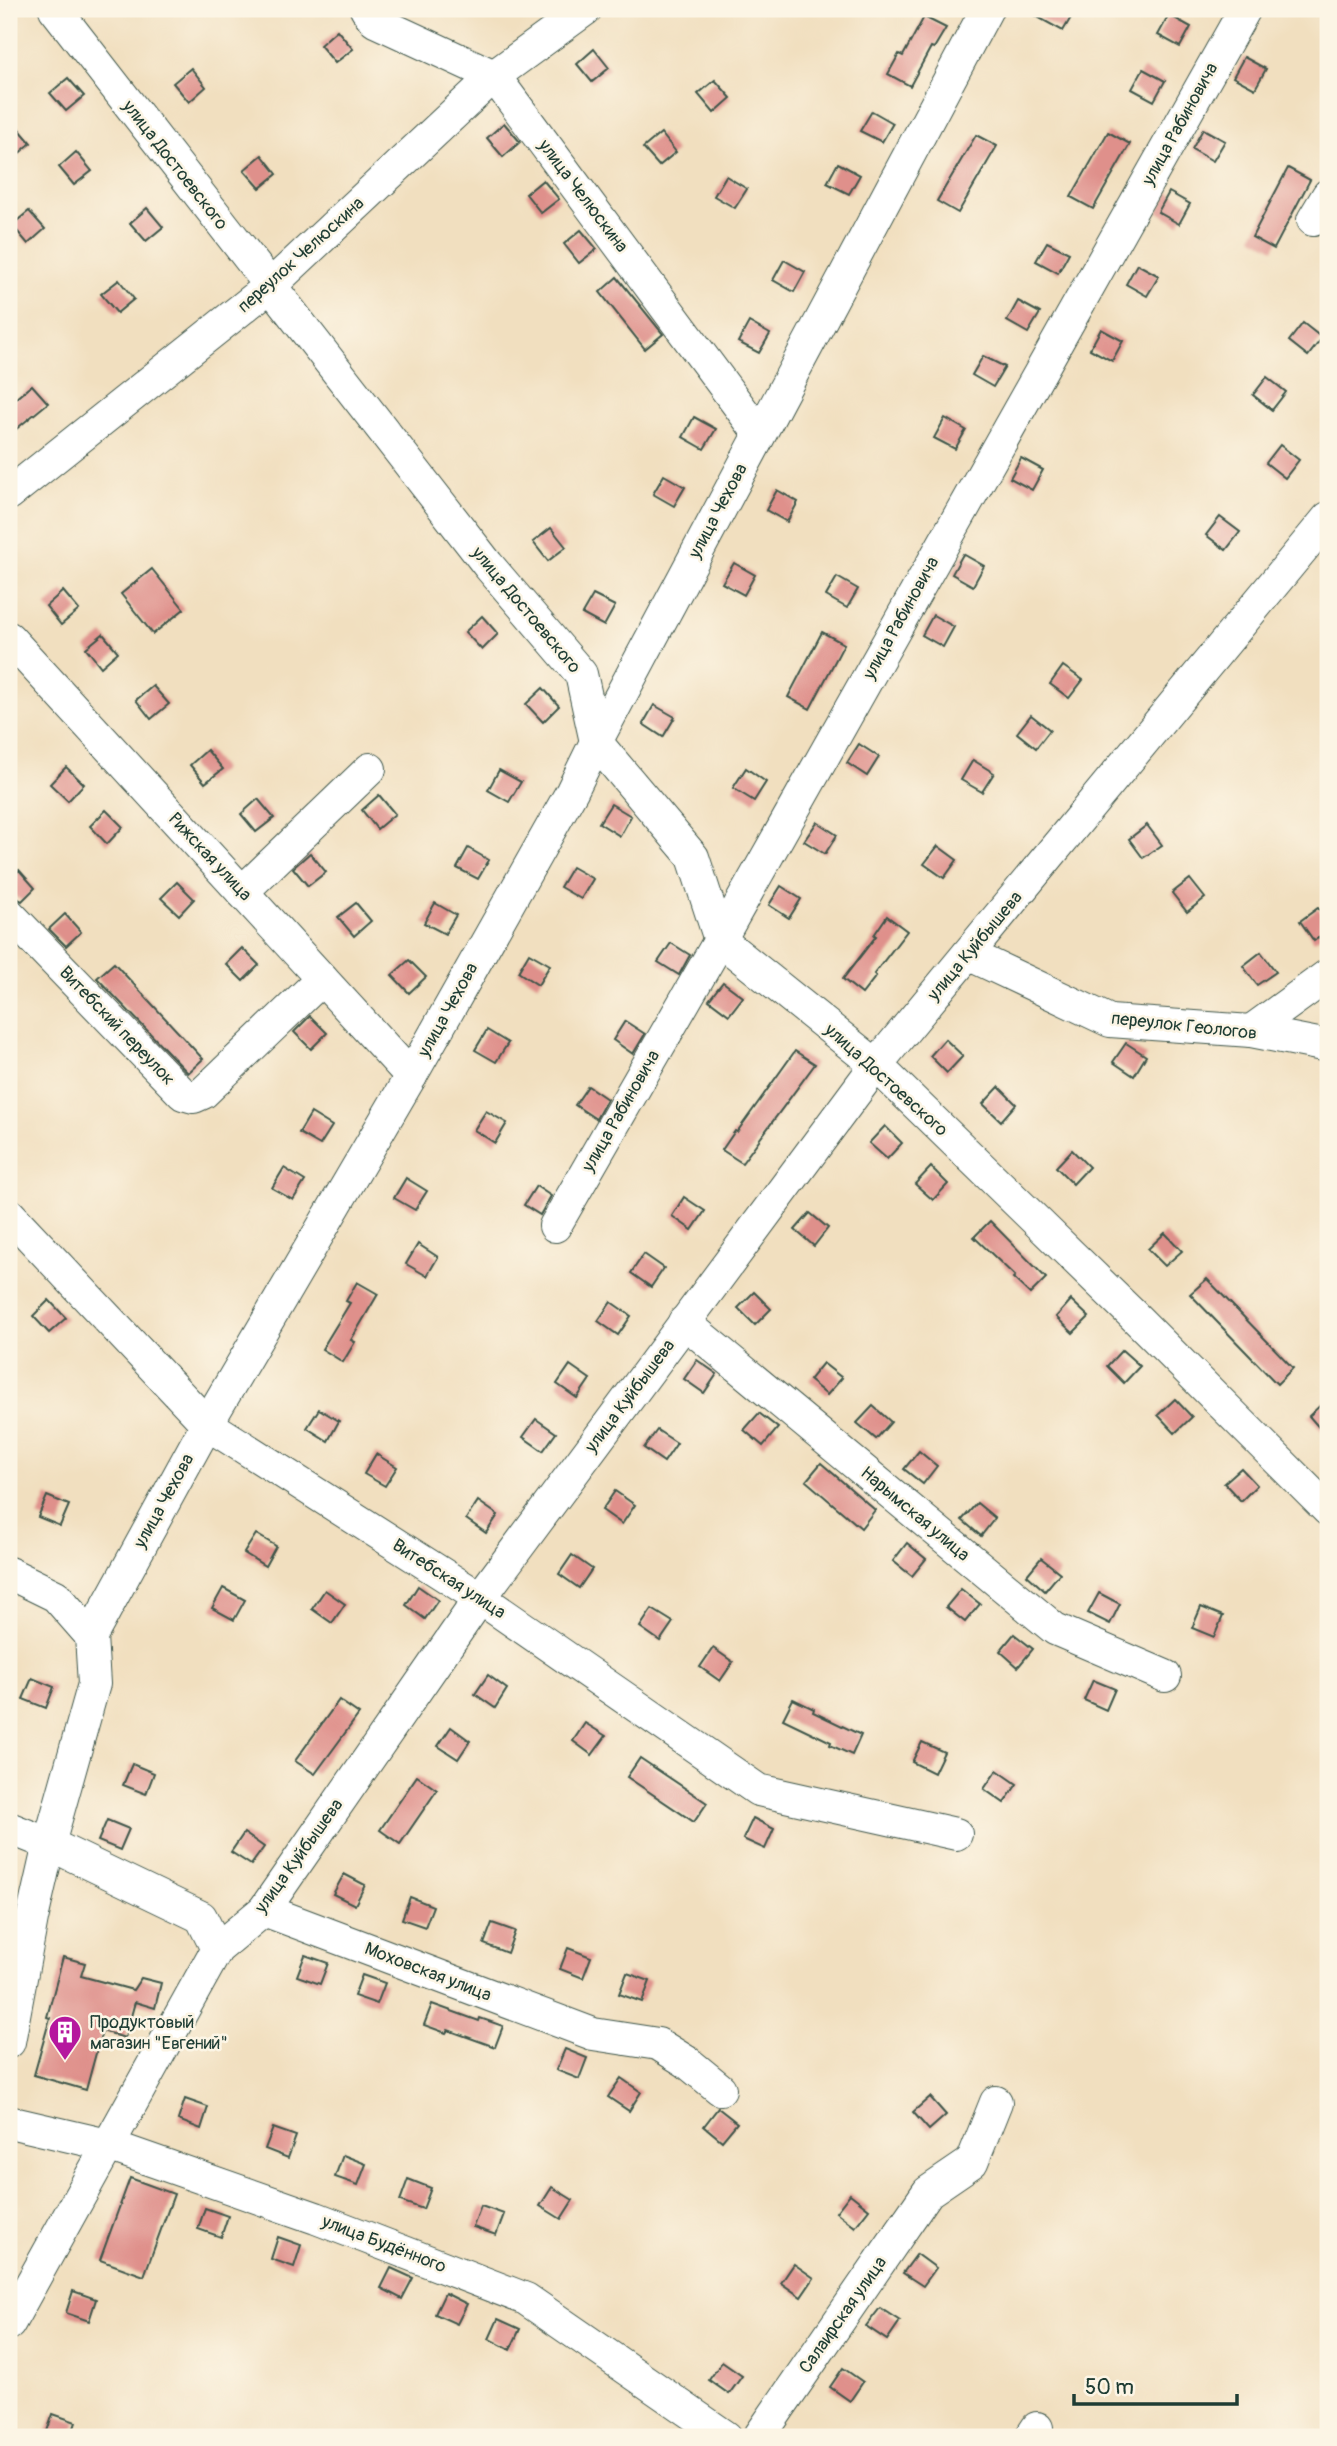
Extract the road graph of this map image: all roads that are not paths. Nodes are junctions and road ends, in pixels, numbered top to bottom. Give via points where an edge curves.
1 (55, 9) edge
2 (366, 9) edge
3 (586, 9) edge
4 (987, 9) edge
5 (1245, 9) edge
6 (494, 76) junction
7 (269, 287) junction
8 (759, 433) junction
9 (9, 494) edge
10 (1328, 518) edge
11 (9, 638) edge
12 (596, 742) junction
13 (370, 769) dead end
14 (242, 892) junction
15 (9, 914) edge
16 (720, 940) junction
17 (968, 954) junction
18 (1328, 975) edge
19 (322, 979) junction
20 (1251, 1031) junction
21 (1328, 1046) edge
22 (876, 1065) junction
23 (411, 1076) junction
24 (9, 1214) edge
25 (555, 1226) dead end
26 (684, 1322) junction
27 (207, 1424) junction
28 (1328, 1510) edge
29 (9, 1573) edge
30 (480, 1598) junction
31 (91, 1636) junction
32 (1165, 1675) dead end
33 (9, 1828) edge
34 (956, 1835) dead end
35 (49, 1844) junction
36 (264, 1910) junction
37 (20, 1916) edge
38 (217, 1949) junction
39 (9, 2042) edge
40 (720, 2089) dead end
41 (996, 2102) dead end
42 (9, 2122) edge
43 (108, 2145) junction
44 (9, 2324) edge
45 (726, 2437) edge
46 (759, 2437) edge

1 - 7 street, улица Достоевского
2 - 6 street, улица Челюскина via 375,21
3 - 6 street, переулок Челюскина
4 - 8 street, улица Чехова
5 - 16 street, улица Рабиновича
6 - 7 street, переулок Челюскина
6 - 8 street, улица Челюскина
7 - 9 street, переулок Челюскина
7 - 12 street, улица Достоевского via 488,565 581,674
8 - 12 street, улица Чехова
10 - 17 street, улица Куйбышева
11 - 14 street, Рижская улица
12 - 16 street, улица Достоевского via 693,857
12 - 23 street, улица Чехова
13 - 14 street
14 - 19 street, Рижская улица
15 - 19 street, Витебский переулок via 183,1094 194,1097
16 - 22 street, улица Достоевского
16 - 25 street, улица Рабиновича
17 - 20 street, переулок Геологов via 1110,1021
17 - 22 street, улица Куйбышева
18 - 20 street
19 - 23 street, Рижская улица
20 - 21 street, переулок Геологов
22 - 26 street, улица Куйбышева
22 - 28 street, улица Достоевского
23 - 27 street, улица Чехова
24 - 27 street, Витебская улица
26 - 30 street, улица Куйбышева
26 - 32 street, Нарымская улица via 1055,1629
27 - 30 street, Витебская улица
27 - 31 street, улица Чехова
29 - 31 street via 56,1596
30 - 34 street, Витебская улица via 758,1790
30 - 36 street, улица Куйбышева
31 - 35 street via 94,1684
33 - 35 street
35 - 37 street
35 - 38 street via 201,1917
36 - 38 street, улица Куйбышева
36 - 40 street, Моховская улица via 593,2035 658,2044
37 - 39 street
38 - 43 street, улица Куйбышева
41 - 46 street, Салаирская улица via 972,2162 928,2192
42 - 43 street, улица Будённого
43 - 44 street, улица Куйбышева
43 - 45 street, улица Будённого via 526,2299

